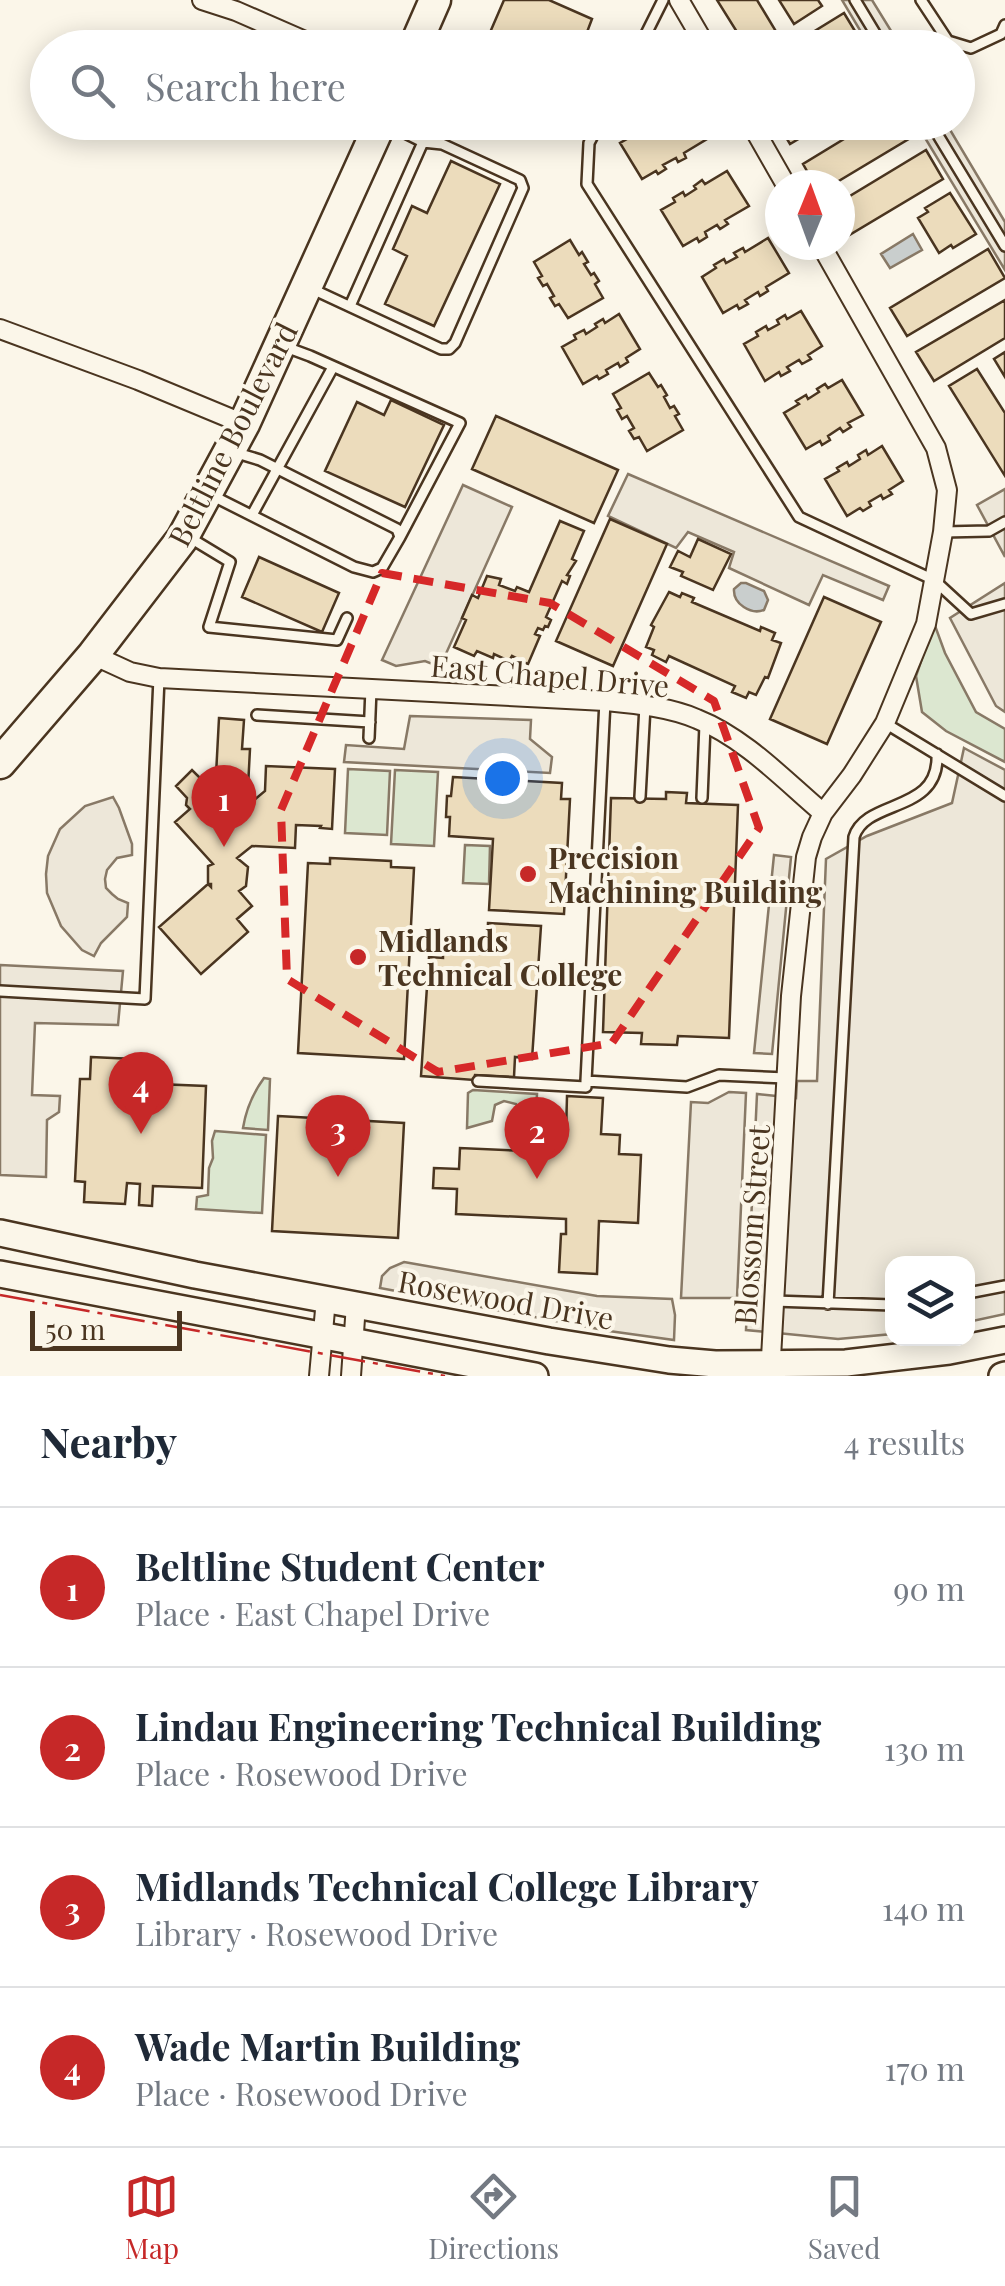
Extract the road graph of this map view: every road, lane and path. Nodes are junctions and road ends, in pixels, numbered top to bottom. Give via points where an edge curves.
1 (202, 0) edge
2 (435, 0) edge
3 (663, 0) edge
4 (680, 0) edge
5 (855, 0) edge
6 (921, 0) edge
7 (1005, 25) edge
8 (280, 30) edge
9 (422, 30) edge
10 (648, 30) edge
11 (697, 30) edge
12 (873, 30) edge
13 (941, 30) edge
14 (975, 46) edge
15 (374, 140) edge
16 (419, 140) edge
17 (590, 140) edge
18 (760, 140) edge
19 (941, 140) edge
20 (423, 142) junction
21 (777, 170) edge
22 (1005, 246) edge
23 (829, 260) edge
24 (306, 286) junction
25 (350, 306) junction
26 (0, 329) edge
27 (280, 345) junction
28 (333, 366) junction
29 (237, 437) junction
30 (278, 469) junction
31 (206, 494) junction
32 (252, 515) junction
33 (1005, 522) edge
34 (944, 532) junction
35 (184, 535) junction
36 (400, 537) junction
37 (934, 580) junction
38 (1005, 604) edge
39 (348, 618) dead end
40 (94, 655) junction
41 (160, 678) junction
42 (371, 689) junction
43 (604, 701) junction
44 (645, 706) junction
45 (257, 715) dead end
46 (370, 722) junction
47 (705, 722) junction
48 (885, 723) junction
49 (369, 738) dead end
50 (937, 754) junction
51 (0, 763) edge
52 (640, 796) dead end
53 (1005, 796) edge
54 (702, 798) dead end
55 (823, 813) junction
56 (0, 991) edge
57 (788, 1078) junction
58 (586, 1080) junction
59 (478, 1082) dead end
60 (0, 1233) edge
61 (0, 1274) edge
62 (1005, 1286) edge
63 (975, 1292) edge
64 (326, 1299) junction
65 (774, 1302) junction
66 (356, 1304) junction
67 (828, 1304) junction
68 (885, 1306) edge
69 (322, 1336) junction
70 (1005, 1340) edge
71 (353, 1342) junction
72 (770, 1370) edge
73 (318, 1376) edge
74 (351, 1376) edge
75 (534, 1376) edge

1 - 8 street
2 - 9 main road
3 - 10 lane
4 - 11 street
5 - 12 lane
6 - 13 lane
7 - 14 lane via 1001,34
15 - 24 main road, Beltline Boulevard
16 - 20 lane
17 - 37 lane via 587,184 799,518
18 - 21 street
19 - 22 lane
20 - 25 lane
20 - 25 lane via 442,144 520,180 523,188 456,343 442,350
23 - 34 street via 936,448 947,490
24 - 25 lane
24 - 27 main road, Beltline Boulevard
26 - 29 street via 138,380
27 - 28 lane
27 - 29 main road, Beltline Boulevard
28 - 30 lane
28 - 36 lane via 460,422
29 - 30 lane
29 - 31 main road, Beltline Boulevard
30 - 32 lane
30 - 36 lane via 397,529
31 - 32 lane
31 - 35 main road, Beltline Boulevard
32 - 36 lane via 373,572
33 - 34 lane via 989,530
34 - 37 street
35 - 39 lane via 230,562 209,627 337,640
35 - 40 main road, Beltline Boulevard
37 - 38 lane via 972,614
37 - 48 street via 926,624
40 - 41 street, East Chapel Drive
40 - 51 main road, Beltline Boulevard
41 - 42 street, East Chapel Drive
41 - 56 lane via 145,999
42 - 43 street, East Chapel Drive
42 - 46 lane
43 - 44 street, East Chapel Drive
43 - 58 lane
44 - 47 street, East Chapel Drive
44 - 52 lane
45 - 46 lane
46 - 49 lane
47 - 54 lane
47 - 55 street, East Chapel Drive
48 - 50 lane
48 - 55 street
50 - 53 lane
50 - 67 lane via 934,780 866,820 854,837
55 - 57 street via 806,857
57 - 58 lane via 719,1075 687,1087
57 - 65 street, Blossom Street
58 - 59 lane via 586,1088
60 - 64 main road, Rosewood Drive
61 - 69 main road
62 - 63 lane
64 - 66 main road, Rosewood Drive
64 - 69 street
65 - 67 lane
65 - 72 street, Blossom Street
66 - 71 street
66 - 72 main road, Rosewood Drive via 549,1341
67 - 68 lane
69 - 71 main road
69 - 73 street
70 - 72 main road, Rosewood Drive
71 - 74 street
71 - 75 main road

